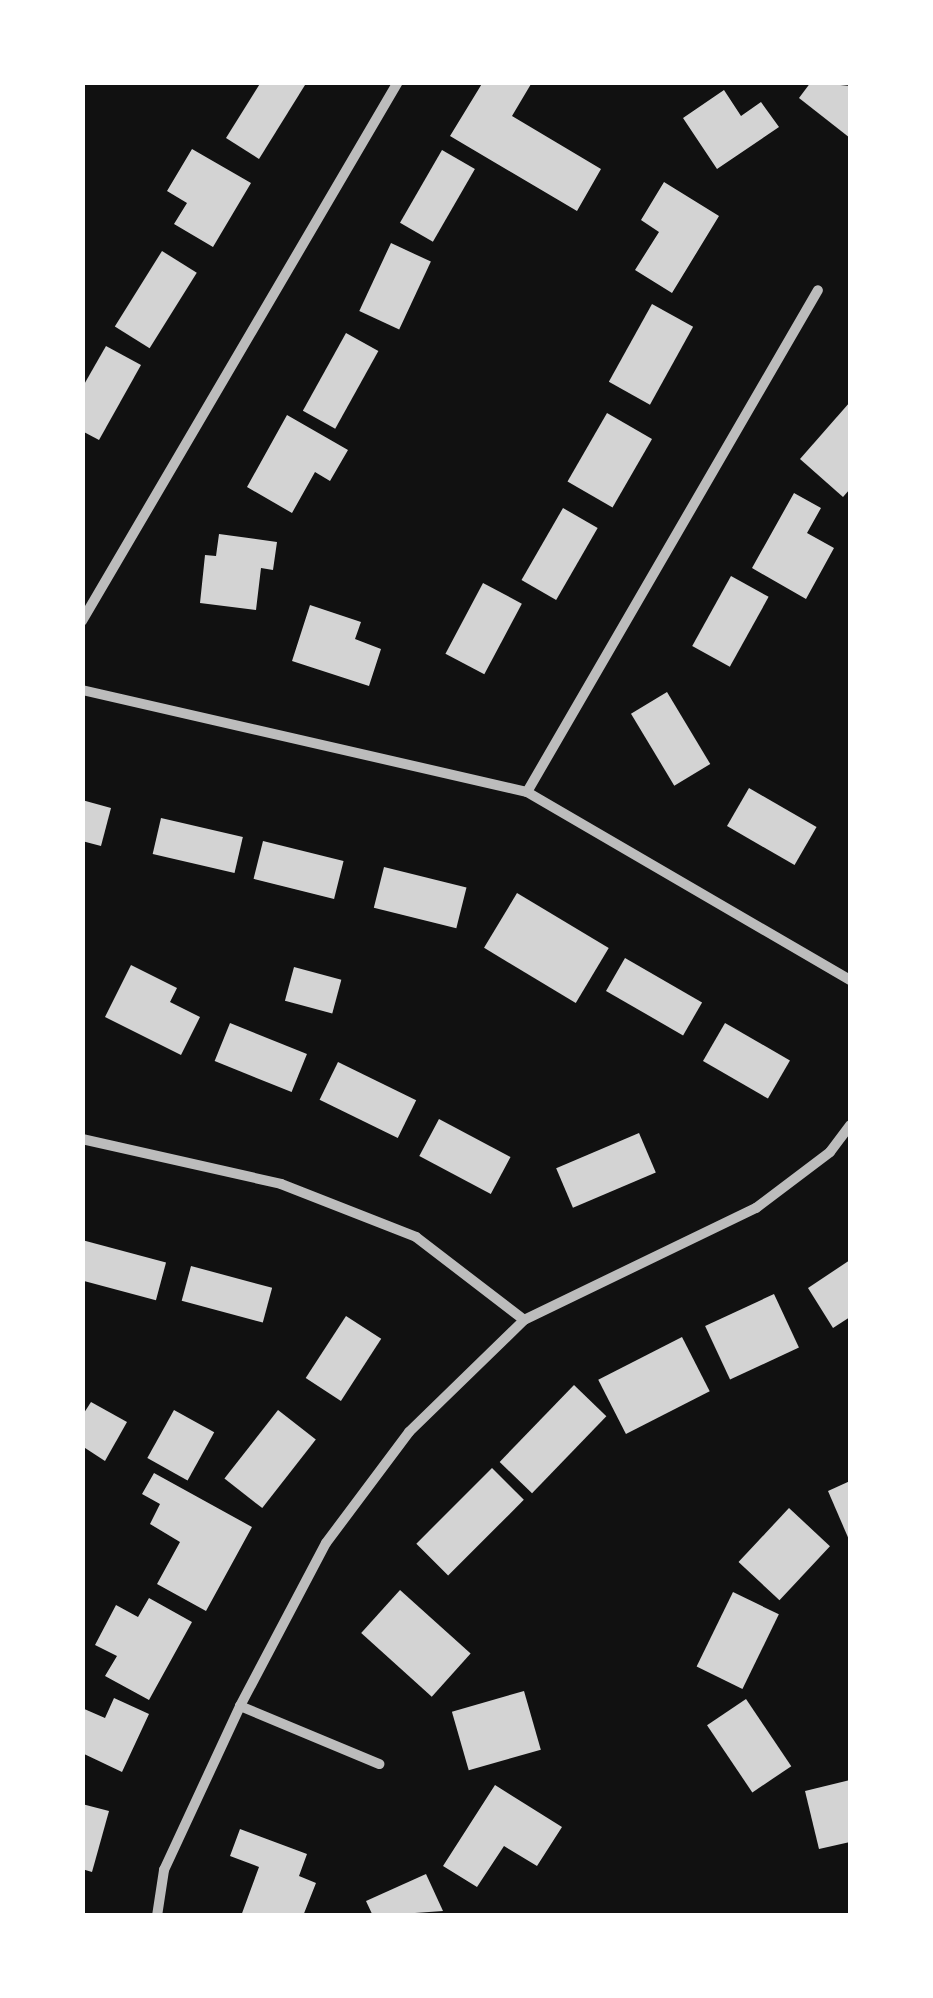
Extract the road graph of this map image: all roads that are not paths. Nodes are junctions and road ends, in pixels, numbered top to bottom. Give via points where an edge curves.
1 (398, 82) edge
2 (818, 290) dead end
3 (82, 620) edge
4 (82, 690) edge
5 (527, 792) junction
6 (850, 980) edge
7 (850, 1125) edge
8 (82, 1139) edge
9 (524, 1320) junction
10 (240, 1706) junction
11 (379, 1764) dead end
12 (156, 1916) edge

1 - 3 street
2 - 5 street
4 - 5 street
5 - 6 street
7 - 9 street via 830,1152 756,1208
8 - 9 street via 281,1184 416,1237
9 - 10 street via 409,1432 326,1544
10 - 11 street
10 - 12 street via 164,1870

